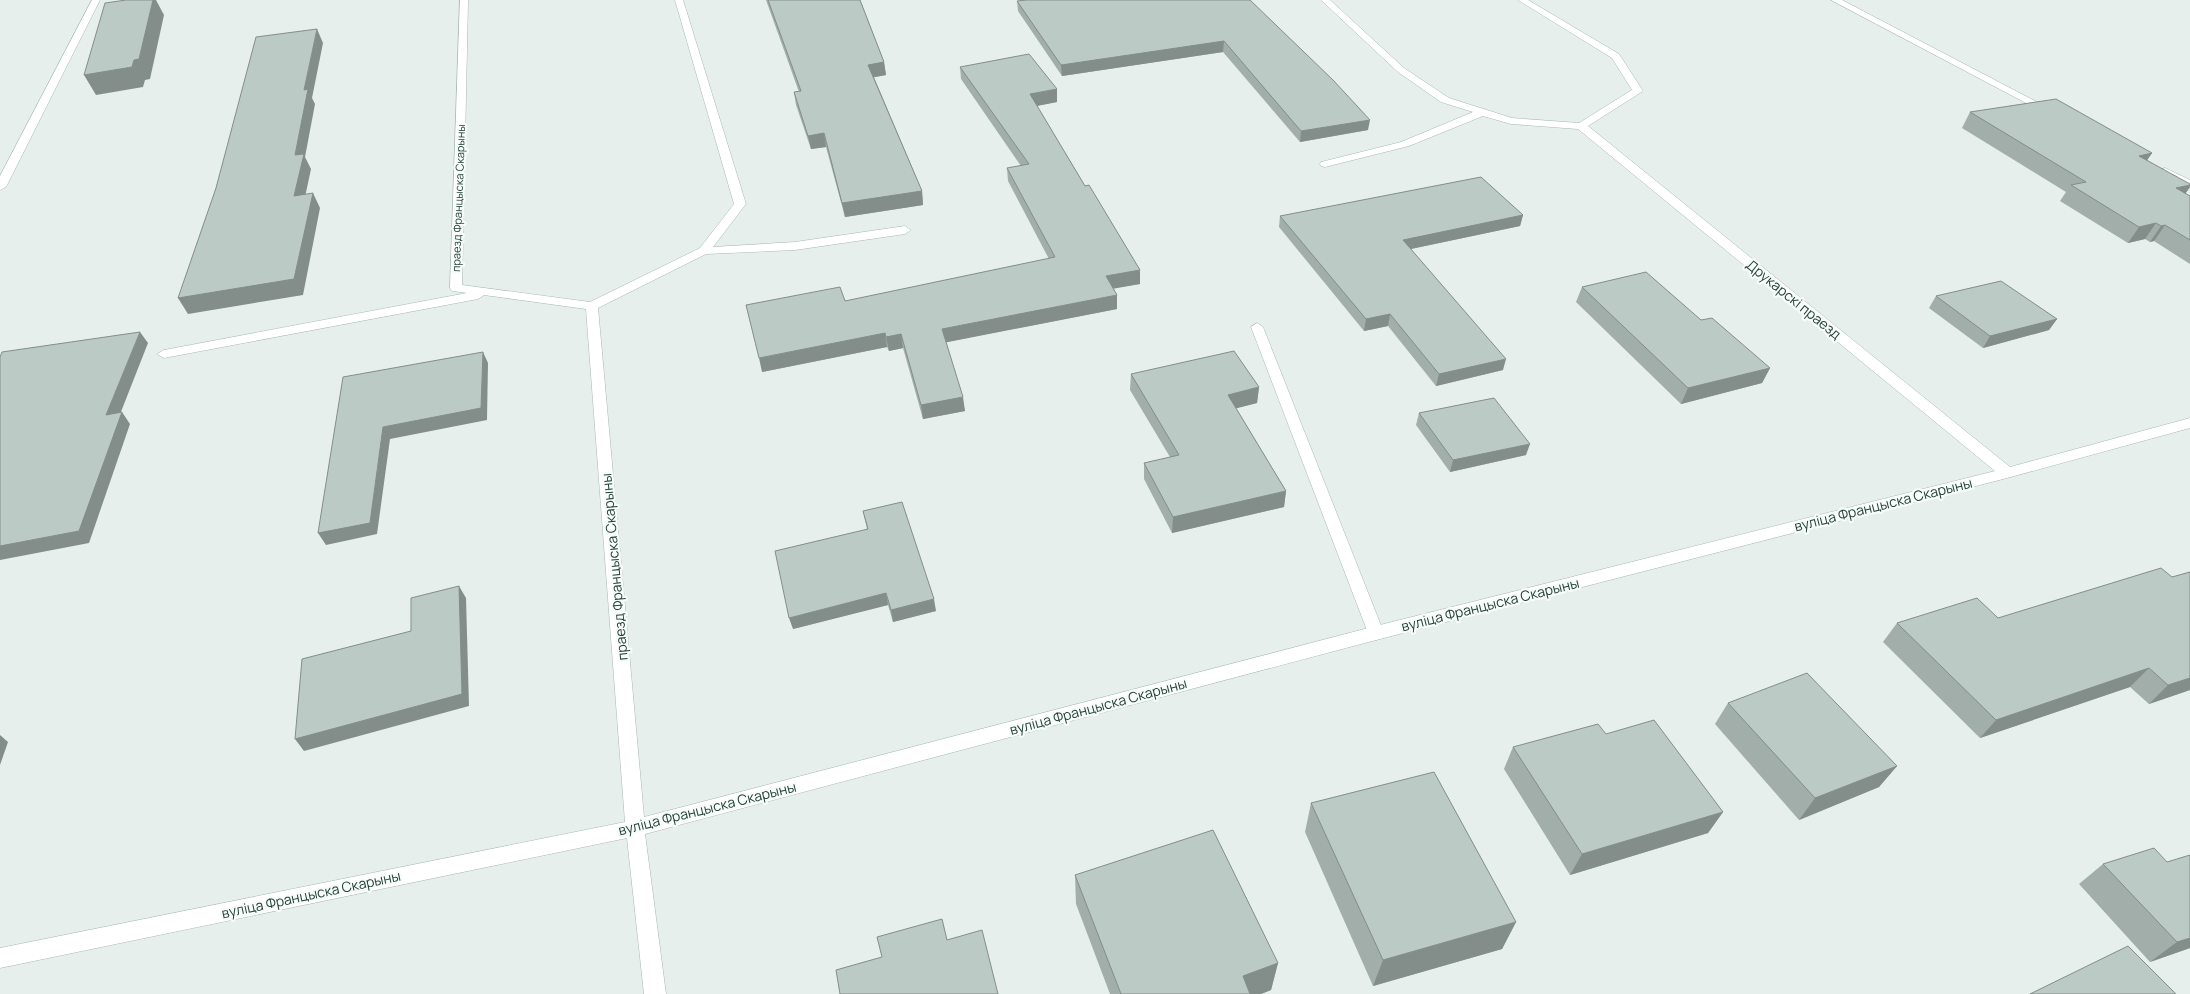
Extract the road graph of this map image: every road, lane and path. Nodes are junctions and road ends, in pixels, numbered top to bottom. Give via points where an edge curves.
1 (464, 0) edge
2 (679, 0) edge
3 (1325, 0) edge
4 (1522, 0) edge
5 (1835, 0) edge
6 (97, 2) edge
7 (1483, 112) junction
8 (2057, 115) edge
9 (1581, 126) junction
10 (1325, 164) dead end
11 (2154, 166) edge
12 (2190, 184) edge
13 (0, 188) edge
14 (905, 230) dead end
15 (704, 251) junction
16 (491, 293) junction
17 (592, 306) junction
18 (1257, 327) dead end
19 (164, 354) dead end
20 (2190, 423) edge
21 (2007, 473) junction
22 (1376, 632) junction
23 (635, 828) junction
24 (0, 958) edge
25 (655, 994) edge

1 - 16 street, праезд Францыска Скарыны via 456,288
2 - 15 street via 740,204
3 - 7 street via 1400,70 1445,100
4 - 9 street via 1616,56 1638,91
5 - 8 street
6 - 13 street
7 - 9 street via 1511,120
7 - 10 street via 1405,144
9 - 21 street, Друкарскі праезд
11 - 12 street
14 - 15 street via 795,246
15 - 17 street
16 - 17 street, праезд Францыска Скарыны
16 - 19 street
17 - 23 street, праезд Францыска Скарыны
18 - 22 street
20 - 21 street, вуліца Францыска Скарыны
21 - 22 street, вуліца Францыска Скарыны
22 - 23 street, вуліца Францыска Скарыны
23 - 24 street, вуліца Францыска Скарыны
23 - 25 street, праезд Францыска Скарыны

